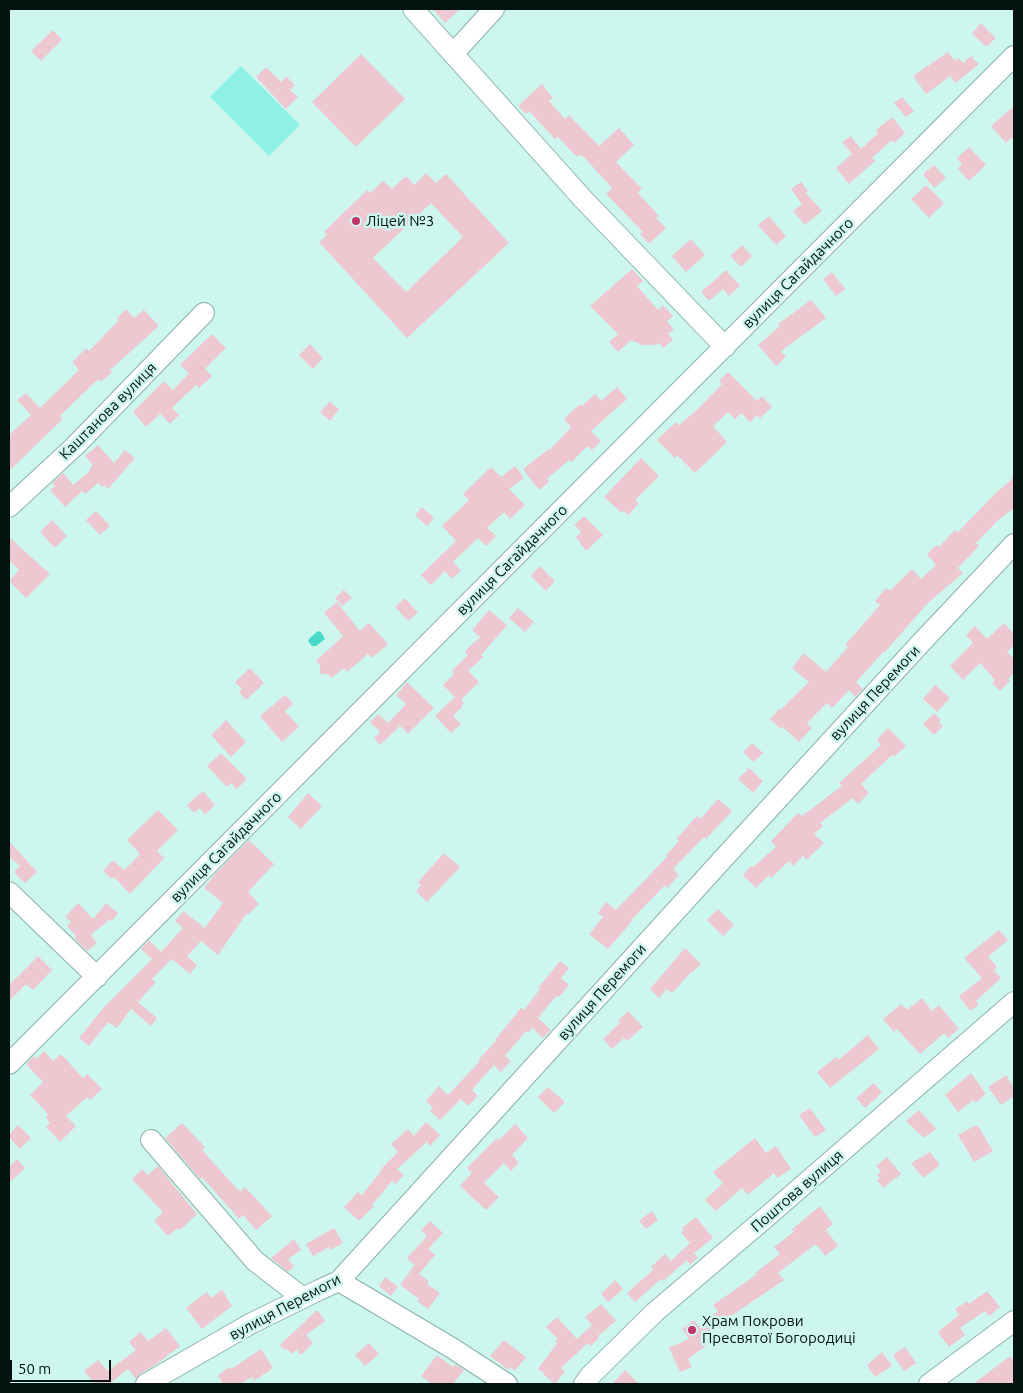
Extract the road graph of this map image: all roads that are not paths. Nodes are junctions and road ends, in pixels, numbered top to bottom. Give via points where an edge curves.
1 (413, 9) edge
2 (494, 9) edge
3 (452, 54) junction
4 (1014, 56) edge
5 (204, 313) dead end
6 (724, 347) junction
7 (9, 507) edge
8 (1014, 544) edge
9 (9, 892) edge
10 (96, 977) junction
11 (1014, 1002) edge
12 (9, 1064) edge
13 (151, 1140) dead end
14 (339, 1281) junction
15 (303, 1298) junction
16 (1014, 1320) edge
17 (146, 1384) edge
18 (507, 1384) edge
19 (584, 1384) edge
20 (929, 1384) edge

1 - 3 street
2 - 3 street
3 - 6 street via 583,199
4 - 6 street, вулиця Сагайдачного
5 - 7 street, Каштанова вулиця via 74,446
6 - 10 street, вулиця Сагайдачного
8 - 14 street, вулиця Перемоги
9 - 10 street
10 - 12 street, вулиця Сагайдачного
11 - 19 street, Поштова вулиця via 655,1312
13 - 15 street via 255,1261
14 - 15 street, вулиця Перемоги
14 - 18 street
15 - 17 street, вулиця Перемоги via 250,1324
16 - 20 street

